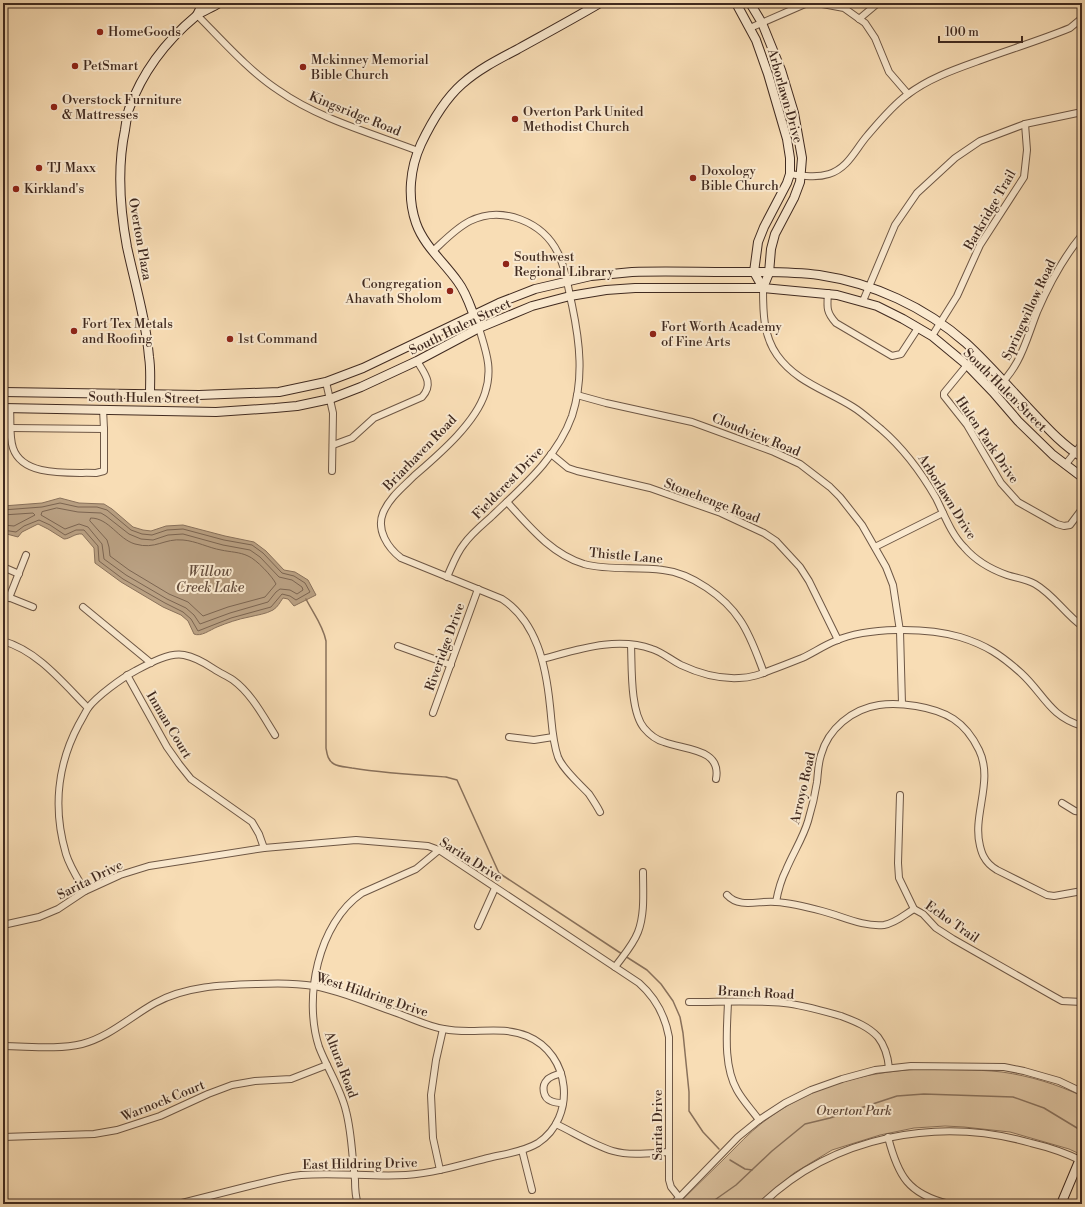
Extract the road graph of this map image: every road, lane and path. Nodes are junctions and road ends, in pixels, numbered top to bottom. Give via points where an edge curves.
1 (203, 3) edge
2 (219, 3) edge
3 (600, 3) edge
4 (736, 3) edge
5 (750, 3) edge
6 (812, 3) edge
7 (817, 3) edge
8 (878, 3) edge
9 (198, 15) junction
10 (1082, 18) edge
11 (859, 19) junction
12 (762, 23) junction
13 (750, 28) junction
14 (908, 94) junction
15 (1082, 112) edge
16 (1025, 124) junction
17 (418, 151) junction
18 (790, 174) junction
19 (802, 175) junction
20 (1082, 235) edge
21 (433, 251) junction
22 (754, 272) junction
23 (769, 273) junction
24 (567, 281) junction
25 (763, 288) junction
26 (870, 288) junction
27 (828, 293) junction
28 (570, 296) junction
29 (864, 301) junction
30 (473, 315) junction
31 (940, 324) junction
32 (479, 328) junction
33 (918, 328) junction
34 (932, 336) junction
35 (417, 361) junction
36 (967, 365) junction
37 (326, 382) junction
38 (1004, 382) junction
39 (3, 392) edge
40 (993, 392) junction
41 (150, 394) junction
42 (577, 395) junction
43 (330, 399) junction
44 (6, 408) edge
45 (103, 409) junction
46 (11, 428) junction
47 (104, 429) junction
48 (1082, 444) edge
49 (333, 445) junction
50 (551, 454) junction
51 (1079, 455) edge
52 (1066, 465) junction
53 (332, 471) dead end
54 (1082, 477) edge
55 (507, 502) junction
56 (1082, 509) edge
57 (943, 513) junction
58 (875, 548) junction
59 (26, 555) dead end
60 (3, 567) edge
61 (19, 574) junction
62 (447, 577) junction
63 (478, 589) junction
64 (6, 596) edge
65 (33, 607) dead end
66 (83, 607) dead end
67 (1082, 626) edge
68 (900, 631) junction
69 (838, 640) junction
70 (3, 641) edge
71 (631, 645) junction
72 (398, 646) dead end
73 (542, 659) junction
74 (151, 663) junction
75 (451, 665) junction
76 (764, 673) junction
77 (127, 675) junction
78 (902, 704) junction
79 (88, 708) junction
80 (433, 713) dead end
81 (1082, 726) edge
82 (275, 735) dead end
83 (509, 737) dead end
84 (553, 737) junction
85 (716, 779) dead end
86 (900, 795) dead end
87 (1062, 803) dead end
88 (600, 812) dead end
89 (1082, 812) edge
90 (264, 848) junction
91 (439, 850) junction
92 (643, 872) dead end
93 (495, 888) junction
94 (86, 891) junction
95 (1082, 892) edge
96 (727, 895) dead end
97 (776, 902) junction
98 (914, 909) junction
99 (3, 925) edge
100 (478, 926) dead end
101 (615, 967) junction
102 (314, 986) junction
103 (689, 1002) dead end
104 (728, 1002) junction
105 (1082, 1002) edge
106 (443, 1029) junction
107 (3, 1046) edge
108 (327, 1066) junction
109 (890, 1068) junction
110 (561, 1073) junction
111 (1082, 1092) edge
112 (563, 1103) junction
113 (759, 1120) junction
114 (556, 1124) junction
115 (3, 1137) edge
116 (888, 1137) junction
117 (522, 1150) junction
118 (669, 1152) junction
119 (1081, 1158) edge
120 (440, 1170) junction
121 (354, 1174) junction
122 (532, 1190) dead end
123 (679, 1197) junction
124 (178, 1204) edge
125 (358, 1204) edge
126 (673, 1204) edge
127 (762, 1204) edge
128 (949, 1204) edge
129 (1062, 1204) edge

1 - 9 main road, Overton Plaza
2 - 9 main road, Overton Plaza
3 - 17 main road, Briarhaven Road via 486,66 461,85 430,126
4 - 13 main road, Arborlawn Drive
5 - 12 main road, Arborlawn Drive
6 - 12 street
7 - 11 street via 844,8
8 - 11 street
9 - 17 street, Kingsridge Road via 278,91 325,117
9 - 41 main road, Overton Plaza via 160,53 143,77 128,110 122,142 122,217 150,360
10 - 14 street via 1070,28 957,68
11 - 14 street via 870,29 889,72
12 - 13 street
12 - 19 main road, Arborlawn Drive via 781,70 794,113 802,158
13 - 18 main road, Arborlawn Drive via 782,117 790,158
14 - 19 street via 866,136 846,164 828,174
15 - 16 street
16 - 26 street via 974,145 955,158 917,193 895,225
16 - 31 street, Barkridge Trail via 1027,150 1024,177 980,245 957,296
17 - 21 main road, Briarhaven Road via 411,176 411,203 416,224
18 - 19 street
18 - 22 main road, Arborlawn Drive via 758,242
19 - 23 main road, Arborlawn Drive via 794,198 775,234
20 - 38 street, Springwillow Road via 1058,268 1023,352
21 - 24 street, Fieldcrest Drive via 456,230 471,221 487,216 509,216 532,224 547,236 561,259
21 - 30 main road, Briarhaven Road via 458,282
22 - 23 main road, South Hulen Street
22 - 24 main road, South Hulen Street via 632,272
22 - 25 main road, Arborlawn Drive
23 - 25 main road, Arborlawn Drive
23 - 26 main road, South Hulen Street via 820,276
24 - 28 street, Fieldcrest Drive
24 - 30 main road, South Hulen Street via 535,289
25 - 27 main road, South Hulen Street
25 - 28 main road, South Hulen Street via 635,288
25 - 57 street, Arborlawn Drive via 766,332 772,348 780,359 799,377 854,408 886,433 914,464
26 - 29 street
26 - 31 main road, South Hulen Street via 906,302
27 - 29 main road, South Hulen Street
27 - 33 street via 829,316 892,356 901,354
28 - 32 main road, South Hulen Street via 532,306
28 - 42 street, Fieldcrest Drive via 580,355
29 - 33 main road, South Hulen Street
30 - 32 main road, Briarhaven Road
30 - 37 main road, South Hulen Street via 363,368
31 - 34 street, Barkridge Trail
31 - 38 main road, South Hulen Street via 969,346
32 - 35 main road, South Hulen Street
32 - 62 street, Briarhaven Road via 489,362 488,382 480,405 446,448 400,490 386,508 382,521 384,539 393,552 401,558
33 - 34 main road, South Hulen Street
34 - 36 main road, South Hulen Street
35 - 43 main road, South Hulen Street
35 - 49 street via 428,384 427,391 422,397 374,418 352,438
36 - 40 main road, South Hulen Street
36 - 56 street, Hulen Park Drive via 944,396 967,425 1001,483 1018,502 1056,524 1070,525
37 - 41 main road, South Hulen Street via 279,392
37 - 43 street
38 - 40 street, Springwillow Road
38 - 51 main road, South Hulen Street via 1043,423
39 - 41 main road, South Hulen Street
40 - 52 main road, South Hulen Street via 1018,421
42 - 50 street, Fieldcrest Drive via 568,425
42 - 58 street, Cloudview Road via 692,422 800,464 840,498 862,525
43 - 45 main road, South Hulen Street via 297,406 216,412
43 - 49 street via 333,413
44 - 45 main road, South Hulen Street
44 - 46 street
45 - 47 street
46 - 47 street
46 - 47 street via 13,449 22,462 32,468 96,473 104,471
48 - 51 street
49 - 53 street
50 - 55 street, Fieldcrest Drive via 529,481
50 - 69 street, Stonehenge Road via 568,468 650,488 721,513 764,533 776,541 800,567
51 - 52 street
52 - 54 main road, South Hulen Street
55 - 62 street, Fieldcrest Drive via 464,544
55 - 76 street, Thistle Lane via 542,540 563,555 584,564 607,568 675,572 706,588 724,600 740,620
57 - 58 street
57 - 67 street, Arborlawn Drive via 962,546 973,556 991,568 1027,580 1047,592
58 - 68 street, Cloudview Road via 893,585
59 - 61 street
60 - 61 street
61 - 64 street
62 - 63 street, Briarhaven Road
63 - 73 street, Briarhaven Road via 502,599 517,610 532,632
63 - 75 street, Riveridge Drive
64 - 65 street
66 - 74 street
68 - 69 street via 868,632
68 - 78 street, Cloudview Road
68 - 81 street via 944,633 995,651 1022,674 1061,716
69 - 76 street via 803,658
70 - 79 street via 37,658
71 - 73 street via 597,646
71 - 76 street via 653,649 695,671 713,675 738,678
71 - 85 street via 634,706 644,728 662,742 704,753 710,757 717,768
72 - 75 street
73 - 84 street, Briarhaven Road via 550,699
74 - 77 street
74 - 82 street via 183,655 204,663 233,680 244,690
75 - 80 street, Riveridge Drive
77 - 79 street
77 - 90 street, Inman Court via 179,764 191,779 252,822
78 - 95 street, Arroyo Road via 943,712 957,720 974,740 980,752 984,773 978,838 983,856 990,865 1047,895
78 - 97 street, Arroyo Road via 865,709 847,719 829,735 820,756 809,818 786,870
79 - 94 street via 75,732 62,767 58,801 58,818 67,855
83 - 84 street via 534,740
84 - 88 street, Briarhaven Road via 559,759
86 - 98 street, Echo Trail via 899,878
87 - 89 street
90 - 91 street, Sarita Drive via 356,840 428,846
90 - 94 street, Sarita Drive via 134,870
91 - 93 street, Sarita Drive
91 - 102 street, Altura Road via 416,869 356,898 331,928 323,944
92 - 101 street via 642,919 638,933
93 - 100 street
93 - 101 street, Sarita Drive
94 - 99 street, Sarita Drive via 58,909 39,917
96 - 97 street via 743,903
97 - 98 street via 821,910 865,924 884,925 895,922
98 - 105 street, Echo Trail via 953,939 1053,996 1062,1000
101 - 118 street, Sarita Drive via 650,994 659,1007 667,1028
102 - 106 street, West Hildring Drive
102 - 107 street, West Hildring Drive via 258,984 196,988 155,1003 109,1033 82,1044
102 - 108 street, Altura Road via 313,1010 319,1046
103 - 104 street, Branch Road
104 - 109 street, Branch Road via 785,1003 826,1012 858,1023 878,1038
104 - 113 street via 729,1065 737,1089
106 - 110 street, West Hildring Drive via 510,1031 527,1035 548,1050
106 - 120 street via 431,1095 433,1138
108 - 115 street, Warnock Court via 290,1079 232,1085 160,1116 117,1130 94,1134
108 - 121 street, Altura Road via 346,1110
109 - 111 street via 1004,1067 1059,1081
109 - 113 street via 828,1083 785,1103
110 - 112 street, West Hildring Drive via 565,1096
110 - 112 street via 547,1080 544,1088 545,1096 550,1101
112 - 114 street, West Hildring Drive
113 - 123 street via 738,1137
114 - 117 street, East Hildring Drive via 546,1136
114 - 118 street via 600,1147 614,1151 637,1154
116 - 119 street via 947,1130 975,1132 1012,1137
116 - 127 street via 846,1151 812,1167
116 - 128 street via 897,1166 904,1178 923,1195
117 - 120 street, East Hildring Drive
117 - 122 street
118 - 123 street, Sarita Drive via 670,1184
119 - 129 main road
120 - 121 street, East Hildring Drive via 406,1175
121 - 124 street, East Hildring Drive via 301,1175
121 - 125 street, Altura Road
123 - 126 street

